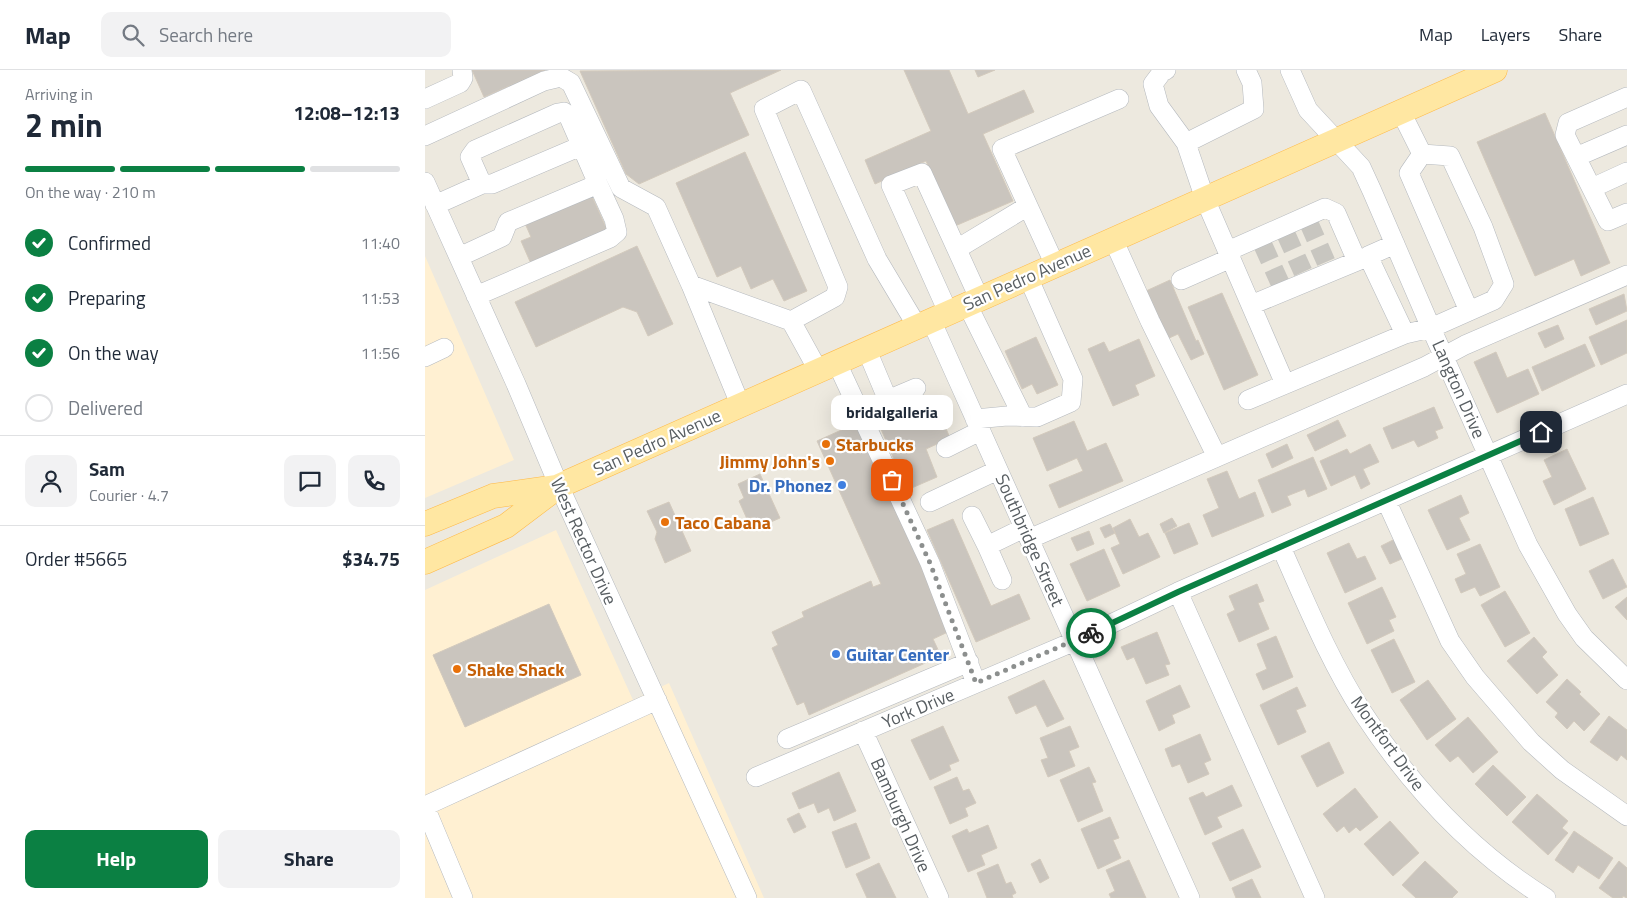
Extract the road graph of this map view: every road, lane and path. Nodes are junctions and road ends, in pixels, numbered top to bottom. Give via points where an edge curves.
1 (461, 70) edge
2 (1166, 70) edge
3 (1246, 70) edge
4 (1290, 70) edge
5 (1495, 70) edge
6 (1627, 97) edge
7 (1119, 99) dead end
8 (425, 100) edge
9 (1401, 112) junction
10 (1627, 135) edge
11 (425, 136) edge
12 (1336, 141) junction
13 (1185, 143) junction
14 (581, 146) junction
15 (1422, 154) junction
16 (1576, 157) junction
17 (1627, 172) edge
18 (425, 182) edge
19 (482, 184) junction
20 (598, 184) junction
21 (1591, 188) junction
22 (1205, 198) junction
23 (435, 205) junction
24 (1028, 206) junction
25 (1627, 213) edge
26 (1113, 239) junction
27 (1395, 244) junction
28 (957, 249) junction
29 (1230, 254) junction
30 (459, 257) junction
31 (1362, 258) junction
32 (1055, 265) junction
33 (1627, 275) edge
34 (1028, 277) junction
35 (1181, 280) dead end
36 (691, 284) junction
37 (476, 296) junction
38 (1251, 304) junction
39 (1469, 311) junction
40 (948, 312) junction
41 (791, 321) junction
42 (1431, 328) junction
43 (1405, 334) junction
44 (444, 348) dead end
45 (866, 348) junction
46 (425, 357) edge
47 (1445, 357) junction
48 (827, 366) junction
49 (1285, 384) junction
50 (916, 388) dead end
51 (1627, 394) edge
52 (1247, 400) dead end
53 (740, 404) junction
54 (1023, 417) junction
55 (978, 425) junction
56 (946, 448) dead end
57 (1489, 455) junction
58 (1217, 457) junction
59 (998, 470) junction
60 (559, 486) junction
61 (1386, 500) junction
62 (930, 502) dead end
63 (972, 516) dead end
64 (425, 524) edge
65 (1027, 534) junction
66 (987, 546) junction
67 (1281, 547) junction
68 (425, 562) edge
69 (1002, 580) dead end
70 (1178, 592) junction
71 (1075, 641) junction
72 (969, 662) junction
73 (1627, 680) edge
74 (976, 683) junction
75 (657, 700) junction
76 (863, 731) junction
77 (787, 739) dead end
78 (756, 778) dead end
79 (425, 806) edge
80 (1627, 816) edge
81 (463, 898) edge
82 (747, 898) edge
83 (939, 898) edge
84 (1190, 898) edge
85 (1315, 898) edge
86 (1546, 898) edge

1 - 8 street via 463,78 459,83
2 - 13 street via 1153,84 1159,106
3 - 13 street via 1252,84 1254,109
4 - 12 street, Langton Drive via 1308,110
5 - 9 main road, San Pedro Avenue
6 - 16 street via 1567,123 1565,135
7 - 24 street via 1003,149
9 - 12 main road, San Pedro Avenue
9 - 15 street
10 - 16 street
11 - 36 street via 544,81 561,77 571,83 621,188 656,207
12 - 22 main road, San Pedro Avenue
12 - 27 street, Langton Drive via 1361,167
13 - 22 street
14 - 19 street via 492,184
14 - 19 street via 564,112 475,150 470,157
14 - 20 street
15 - 39 street via 1409,173
15 - 39 street via 1449,156 1483,227 1504,284 1494,300
16 - 21 street
17 - 21 street
18 - 23 street, West Rector Drive
19 - 23 street
20 - 30 street via 508,222 502,237
20 - 37 street via 617,232 610,238
21 - 25 street via 1608,221
22 - 26 main road, San Pedro Avenue
22 - 29 street
23 - 30 street, West Rector Drive
24 - 28 street
24 - 32 street
26 - 32 main road, San Pedro Avenue
26 - 58 street
27 - 31 street
27 - 42 street, Langton Drive
28 - 40 street
28 - 40 street via 921,173 891,185
29 - 31 street via 1325,208 1336,213
29 - 35 street
29 - 38 street
30 - 37 street, West Rector Drive
31 - 38 street via 1328,267
31 - 43 street
32 - 34 main road, San Pedro Avenue
33 - 47 street via 1465,345
34 - 40 main road, San Pedro Avenue
34 - 54 street via 1073,379 1071,402 1037,418
36 - 41 street
36 - 53 street
37 - 60 street, West Rector Drive
38 - 49 street
39 - 42 street
40 - 41 street via 877,259 801,90 764,109 838,287 835,297
40 - 45 main road, San Pedro Avenue
40 - 54 street
40 - 55 street, Southbridge Street
41 - 48 street
42 - 43 street
42 - 47 street, Langton Drive
43 - 49 street
44 - 46 street
45 - 48 main road, San Pedro Avenue
45 - 50 street via 887,398
47 - 57 street, Langton Drive
47 - 58 street
48 - 53 main road, San Pedro Avenue
48 - 72 street via 930,563
49 - 52 street
51 - 57 street, York Drive
53 - 60 main road, San Pedro Avenue
54 - 55 street
55 - 56 street
55 - 59 street, Southbridge Street
57 - 61 street, York Drive
57 - 73 street, Langton Drive via 1528,545 1567,614 1584,638
58 - 65 street
59 - 62 street
59 - 65 street, Southbridge Street
60 - 64 main road, San Pedro Avenue via 493,496
60 - 68 main road, San Pedro Avenue via 506,526
60 - 75 street, West Rector Drive
61 - 67 street, York Drive
61 - 80 street via 1450,641 1475,676 1531,742 1562,770
63 - 66 street
65 - 66 street
65 - 71 street, Southbridge Street
66 - 69 street
67 - 70 street, York Drive
67 - 86 street, Montfort Drive via 1337,667 1363,713 1410,777 1475,844
70 - 71 street, York Drive
70 - 85 street
71 - 74 street, York Drive
71 - 84 street, Southbridge Street
72 - 74 street
72 - 77 street
74 - 76 street, York Drive
75 - 79 street
75 - 82 street, West Rector Drive
76 - 78 street, York Drive
76 - 83 street, Bamburgh Drive
79 - 81 street

